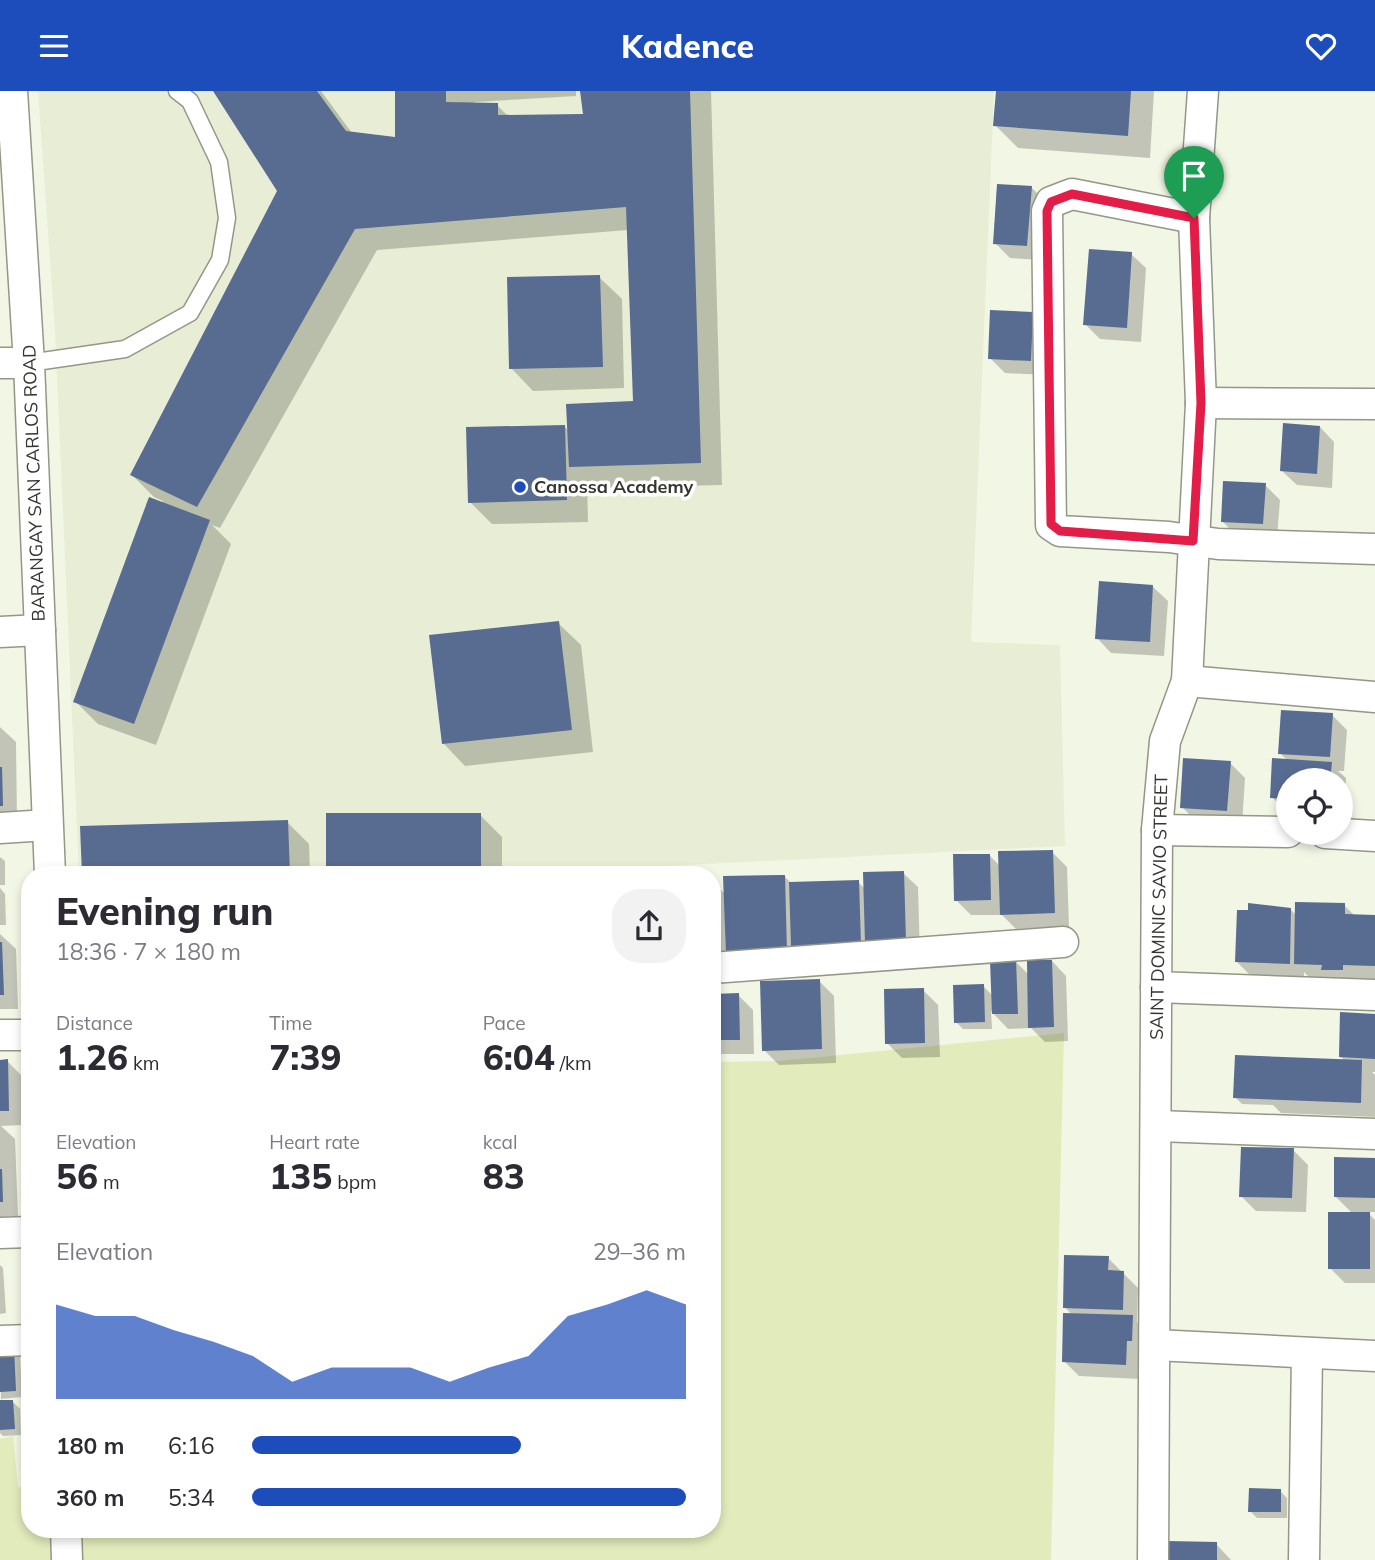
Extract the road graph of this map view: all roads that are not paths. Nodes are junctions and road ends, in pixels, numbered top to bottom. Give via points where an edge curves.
1 (12, 91) edge
2 (177, 91) edge
3 (1203, 91) edge
4 (9, 162) edge
5 (1194, 218) junction
6 (15, 363) edge
7 (1201, 403) junction
8 (1375, 404) edge
9 (1193, 541) junction
10 (1375, 549) edge
11 (40, 630) junction
12 (0, 632) edge
13 (1187, 681) junction
14 (1375, 697) edge
15 (47, 825) junction
16 (0, 828) edge
17 (1157, 830) junction
18 (1276, 832) edge
19 (1353, 835) edge
20 (1375, 836) edge
21 (49, 866) edge
22 (1063, 942) dead end
23 (721, 967) edge
24 (1157, 987) junction
25 (1375, 995) edge
26 (0, 1035) edge
27 (21, 1035) edge
28 (1158, 1126) junction
29 (1375, 1133) edge
30 (21, 1232) edge
31 (0, 1233) edge
32 (21, 1340) edge
33 (0, 1341) edge
34 (1155, 1345) junction
35 (1307, 1354) junction
36 (1375, 1356) edge
37 (66, 1538) edge
38 (67, 1560) edge
39 (1153, 1560) edge
40 (1304, 1560) edge

1 - 4 street, BARANGAY SAN CARLOS ROAD
2 - 6 lane via 190,101 219,162 227,218 220,260 190,313 125,349
3 - 5 street, SAINT DOMINIC SAVIO STREET
4 - 6 street, BARANGAY SAN CARLOS ROAD
5 - 7 street, SAINT DOMINIC SAVIO STREET
5 - 9 street via 1072,194 1051,202 1047,211 1051,524 1060,531
6 - 11 street, BARANGAY SAN CARLOS ROAD
7 - 8 street
7 - 9 street, SAINT DOMINIC SAVIO STREET
9 - 10 street
9 - 13 street, SAINT DOMINIC SAVIO STREET
11 - 12 street
11 - 15 street, BARANGAY SAN CARLOS ROAD
13 - 14 street
13 - 17 street, SAINT DOMINIC SAVIO STREET via 1165,741
15 - 16 street
15 - 21 street, BARANGAY SAN CARLOS ROAD
17 - 18 street
17 - 24 street, SAINT DOMINIC SAVIO STREET
19 - 20 street
22 - 23 street
24 - 25 street
24 - 28 street, SAINT DOMINIC SAVIO STREET
26 - 27 street
28 - 29 street
28 - 34 street, SAINT DOMINIC SAVIO STREET
30 - 31 street
32 - 33 street
34 - 35 street
34 - 39 street, SAINT DOMINIC SAVIO STREET
35 - 36 street
35 - 40 street
37 - 38 street

